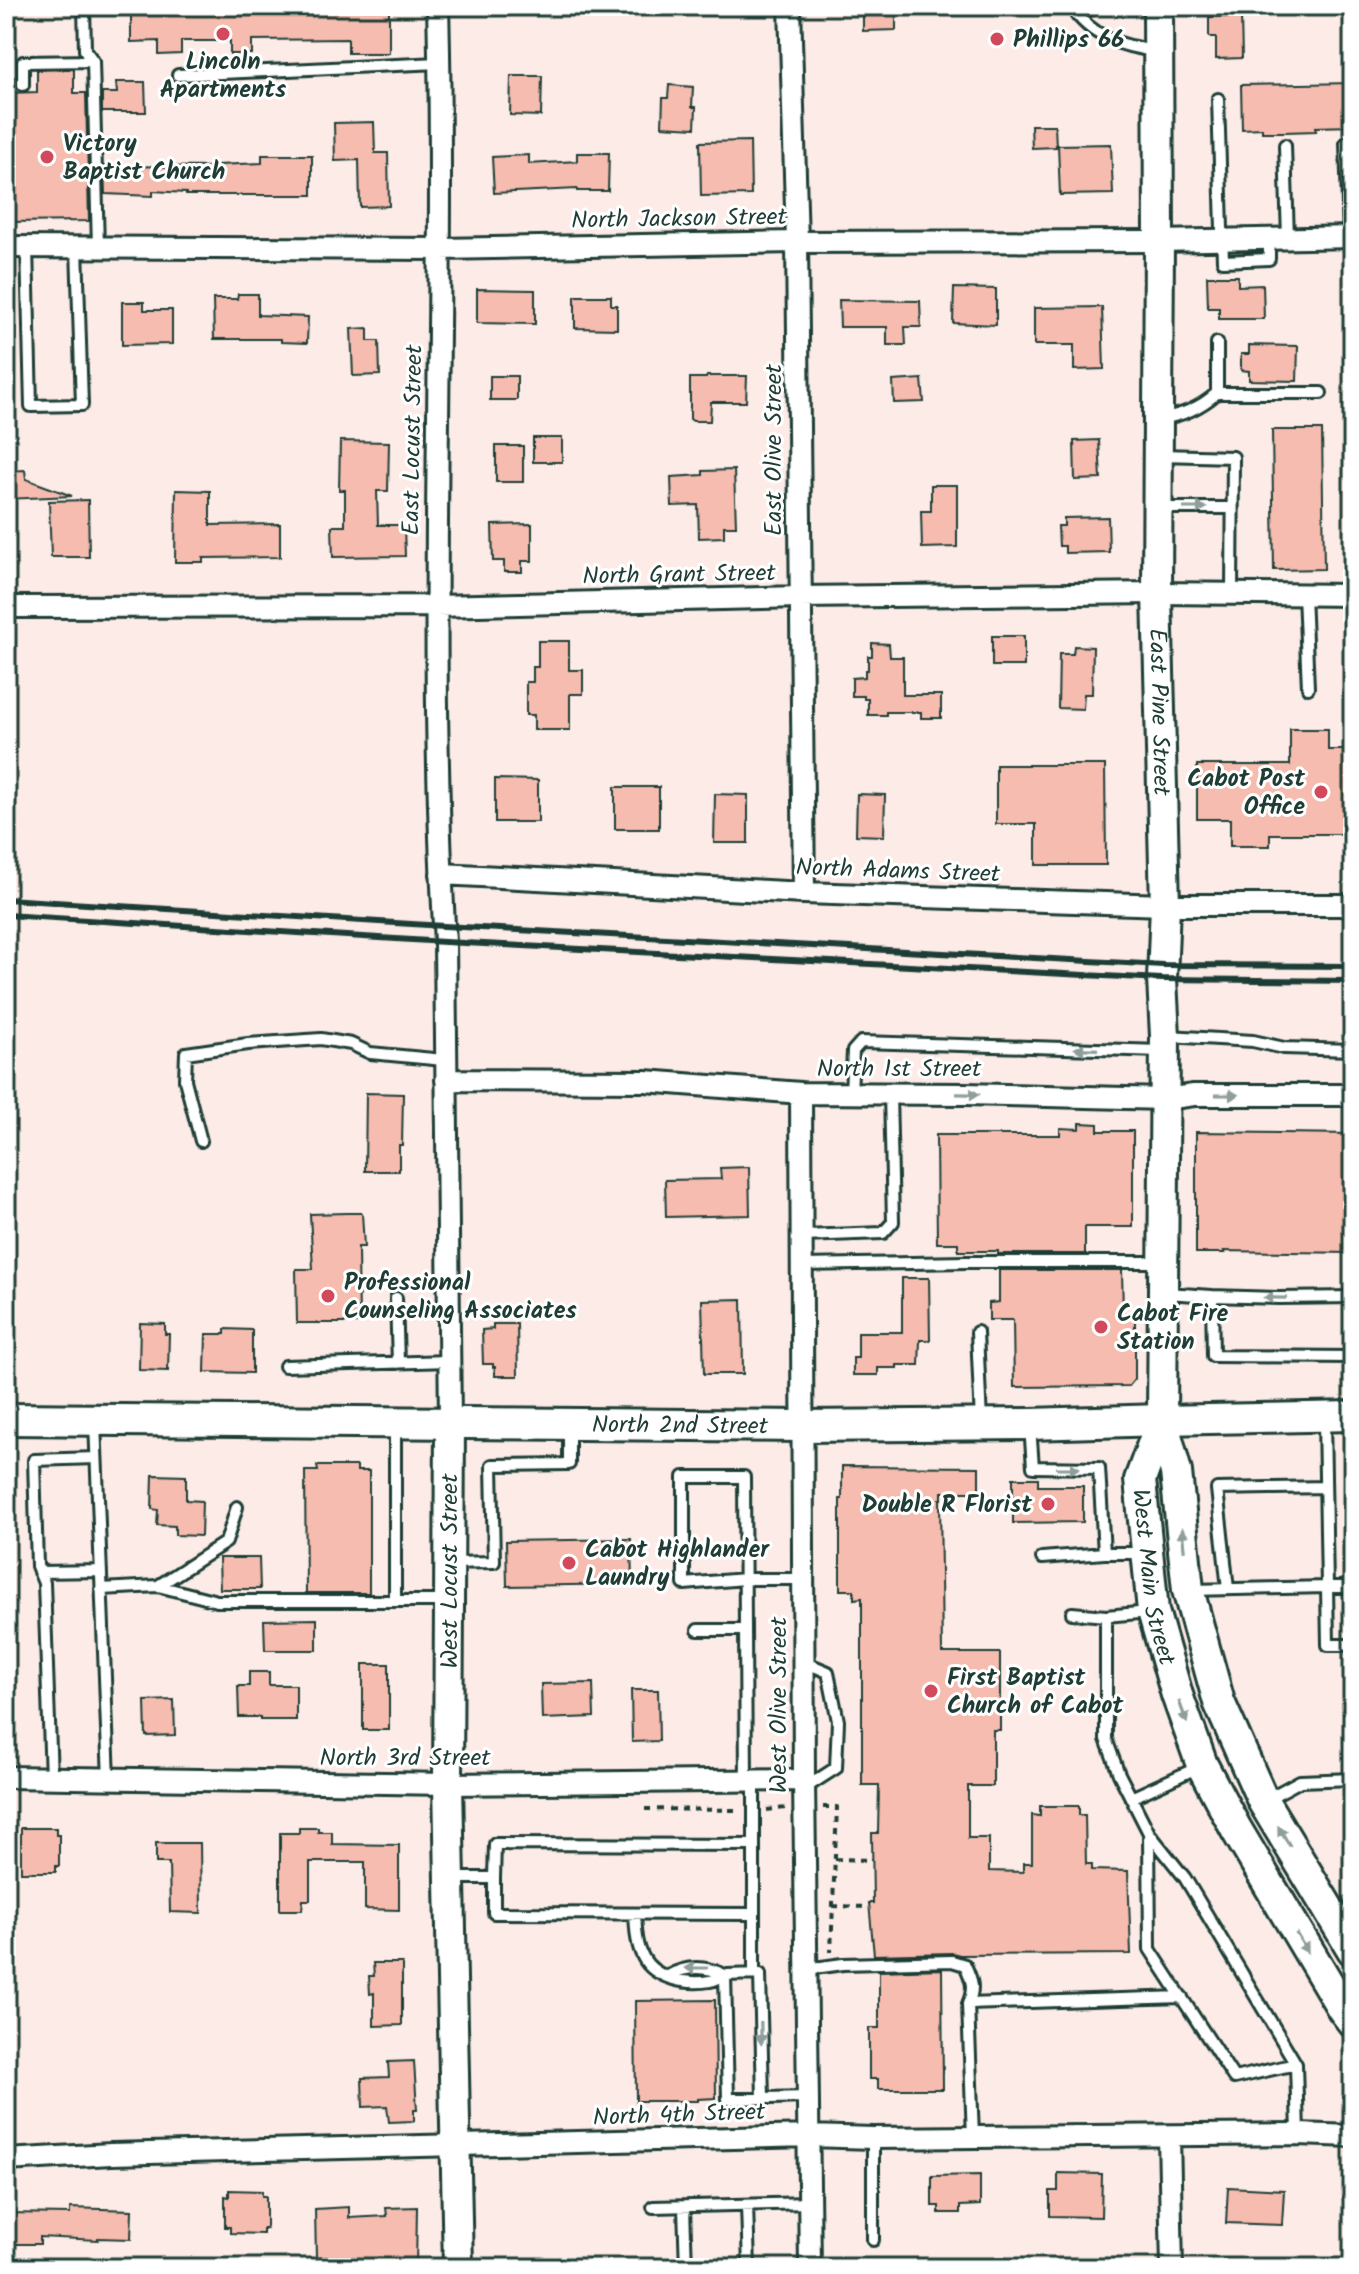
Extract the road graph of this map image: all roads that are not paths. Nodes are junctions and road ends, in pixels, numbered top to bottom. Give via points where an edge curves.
1 (84, 6) edge
2 (438, 6) edge
3 (790, 6) edge
4 (1097, 6) edge
5 (1158, 6) edge
6 (1074, 11) edge
7 (1158, 51) junction
8 (93, 61) junction
9 (439, 63) junction
10 (178, 75) dead end
11 (23, 85) dead end
12 (1218, 99) dead end
13 (1346, 143) dead end
14 (1285, 145) dead end
15 (1351, 237) edge
16 (1278, 239) junction
17 (1223, 240) junction
18 (1159, 241) junction
19 (797, 242) junction
20 (6, 247) edge
21 (27, 247) junction
22 (88, 247) junction
23 (440, 249) junction
24 (1217, 343) dead end
25 (1217, 393) junction
26 (1321, 393) dead end
27 (1158, 420) junction
28 (1158, 455) junction
29 (1157, 508) junction
30 (1232, 508) junction
31 (1157, 593) junction
32 (1232, 594) junction
33 (1304, 594) junction
34 (1353, 595) edge
35 (799, 597) junction
36 (436, 606) junction
37 (6, 607) edge
38 (1308, 688) dead end
39 (441, 874) junction
40 (804, 893) junction
41 (1165, 905) junction
42 (1353, 905) edge
43 (1164, 1044) junction
44 (1353, 1050) edge
45 (445, 1070) junction
46 (801, 1093) junction
47 (851, 1093) junction
48 (890, 1093) junction
49 (1353, 1095) edge
50 (1165, 1099) junction
51 (201, 1141) dead end
52 (803, 1236) junction
53 (1164, 1262) junction
54 (803, 1265) junction
55 (1164, 1293) junction
56 (1212, 1296) junction
57 (1353, 1297) edge
58 (396, 1298) dead end
59 (977, 1332) dead end
60 (1353, 1357) edge
61 (449, 1361) junction
62 (398, 1363) junction
63 (285, 1366) dead end
64 (1353, 1416) edge
65 (1324, 1417) junction
66 (6, 1419) edge
67 (95, 1420) junction
68 (1162, 1420) junction
69 (395, 1423) junction
70 (450, 1423) junction
71 (569, 1424) junction
72 (1030, 1424) junction
73 (982, 1425) junction
74 (803, 1426) junction
75 (96, 1458) junction
76 (1325, 1487) junction
77 (237, 1507) dead end
78 (1104, 1553) junction
79 (1147, 1553) junction
80 (1042, 1558) dead end
81 (449, 1563) junction
82 (101, 1571) junction
83 (39, 1572) junction
84 (745, 1579) junction
85 (803, 1579) junction
86 (158, 1586) junction
87 (1327, 1587) junction
88 (1353, 1587) edge
89 (101, 1589) junction
90 (1228, 1589) junction
91 (1188, 1590) junction
92 (395, 1601) junction
93 (449, 1601) junction
94 (1153, 1611) junction
95 (1072, 1613) dead end
96 (1106, 1616) junction
97 (698, 1630) dead end
98 (745, 1630) junction
99 (1353, 1645) edge
100 (804, 1662) junction
101 (1202, 1765) junction
102 (6, 1777) edge
103 (51, 1778) junction
104 (1353, 1779) edge
105 (109, 1780) junction
106 (750, 1781) junction
107 (448, 1784) junction
108 (805, 1784) junction
109 (1131, 1798) junction
110 (1263, 1801) junction
111 (1149, 1833) junction
112 (754, 1845) junction
113 (449, 1878) junction
114 (494, 1878) junction
115 (635, 1914) junction
116 (754, 1914) junction
117 (1351, 1944) edge
118 (807, 1969) junction
119 (754, 1974) junction
120 (725, 1975) junction
121 (1182, 1997) junction
122 (968, 2004) junction
123 (1353, 2022) edge
124 (1296, 2064) junction
125 (808, 2097) junction
126 (763, 2098) junction
127 (1298, 2134) junction
128 (810, 2136) junction
129 (1169, 2136) junction
130 (1353, 2136) edge
131 (973, 2137) junction
132 (873, 2138) junction
133 (457, 2146) junction
134 (6, 2160) edge
135 (809, 2203) junction
136 (747, 2205) junction
137 (653, 2207) dead end
138 (684, 2207) junction
139 (873, 2240) dead end
140 (458, 2268) edge
141 (686, 2268) edge
142 (749, 2268) edge
143 (810, 2268) edge
144 (1172, 2268) edge

1 - 8 lane via 85,50
2 - 9 street, East Locust Street
3 - 19 street, East Olive Street
4 - 6 lane
5 - 7 main road, East Pine Street
6 - 7 lane via 1102,37
7 - 18 main road, East Pine Street
8 - 11 lane via 23,62
8 - 22 lane
9 - 10 lane
9 - 23 street, East Locust Street
12 - 17 lane
13 - 15 lane
14 - 16 lane
15 - 16 street, North Jackson Street
16 - 17 street, North Jackson Street
17 - 18 street, North Jackson Street
18 - 19 street, North Jackson Street
18 - 27 main road, East Pine Street
19 - 23 street, North Jackson Street
19 - 35 street, East Olive Street
20 - 21 street, North Jackson Street
21 - 22 street, North Jackson Street
21 - 22 lane via 31,406 82,405
22 - 23 street, North Jackson Street
23 - 36 street, East Locust Street
24 - 25 lane
25 - 26 lane
25 - 27 lane via 1184,414
27 - 28 main road, East Pine Street
28 - 29 main road, East Pine Street
28 - 30 lane via 1233,457
29 -> 30 lane
29 - 31 main road, East Pine Street
30 - 32 lane
31 - 32 street, North Grant Street
31 - 35 street, North Grant Street
31 - 41 main road, East Pine Street
32 - 33 street, North Grant Street
33 - 34 street, North Grant Street
33 - 38 lane
35 - 36 street, North Grant Street
35 - 40 street, East Olive Street
36 - 37 street, North Grant Street
36 - 39 street, East Locust Street
39 - 40 street, North Adams Street
39 - 45 street, West Locust Street
40 - 41 street, North Adams Street
41 - 42 street, North Adams Street
41 - 43 main road, East Pine Street
43 - 44 lane via 1253,1041 1284,1048
43 -> 47 lane via 861,1042 853,1051
43 - 50 main road, East Pine Street
45 - 46 street, North 1st Street
45 - 51 lane via 321,1039 186,1053 185,1080
45 - 61 street, West Locust Street
46 - 47 street, North 1st Street
46 - 52 street, West Olive Street
47 - 48 street, North 1st Street
48 -> 50 street, North 1st Street
48 - 52 lane via 893,1222 883,1233
50 -> 49 street, North 1st Street
50 - 53 main road, East Pine Street
52 - 54 street, West Olive Street
53 - 54 lane
53 - 55 main road, East Pine Street
54 - 74 street, West Olive Street
55 - 56 lane
55 - 68 main road, East Pine Street
57 -> 56 lane
56 - 60 lane via 1213,1356
58 - 62 lane
59 - 73 lane
61 - 62 lane
61 - 70 street, West Locust Street
62 - 63 lane
64 - 65 main road, North 2nd Street
65 - 68 main road, North 2nd Street
65 - 76 lane
66 - 67 main road, North 2nd Street
67 - 69 main road, North 2nd Street
67 - 75 lane
68 - 72 main road, North 2nd Street
68 - 79 main road, West Main Street via 1140,1480
91 -> 68 main road, West Main Street via 1176,1472
69 - 70 main road, North 2nd Street
69 - 92 lane
70 - 71 main road, North 2nd Street
70 - 81 main road, West Locust Street
71 - 74 main road, North 2nd Street
71 - 81 lane via 569,1464 492,1465 494,1562
72 - 73 main road, North 2nd Street
72 -> 78 lane via 1033,1467 1099,1468
73 - 74 main road, North 2nd Street
74 - 85 street, West Olive Street
75 - 82 lane
75 - 83 lane via 34,1460
76 - 87 lane
76 - 90 lane via 1217,1489
77 - 86 lane via 226,1542
78 - 79 lane
78 - 80 lane
79 - 94 main road, West Main Street
81 - 93 main road, West Locust Street
82 - 83 lane
82 - 89 lane
83 - 103 lane via 44,1583
84 - 84 lane via 744,1477 684,1477 684,1584
84 - 85 lane
84 - 98 lane
85 - 100 street, West Olive Street
86 - 89 lane
86 - 92 lane via 217,1601
87 - 88 lane
87 - 90 lane
87 - 99 lane via 1328,1645
89 - 105 lane
90 - 91 lane
91 - 110 main road, West Main Street via 1219,1702
92 - 93 lane
93 - 107 main road, West Locust Street
94 - 96 lane
94 -> 101 main road, West Main Street
95 - 96 lane
96 - 109 lane via 1106,1739
97 - 98 lane
98 - 106 lane
100 - 108 street, West Olive Street
100 - 108 lane via 828,1672 838,1721 836,1768
101 - 109 lane
101 -> 123 main road, West Main Street
102 - 103 street, North 3rd Street
103 - 105 street, North 3rd Street
104 - 110 lane via 1300,1781
105 - 107 street, North 3rd Street
106 - 107 street, North 3rd Street
106 - 108 street, North 3rd Street
106 - 112 lane
107 - 113 main road, West Locust Street
108 - 118 street, West Olive Street
109 - 111 lane
117 -> 110 main road, West Main Street
111 - 121 lane via 1150,1949
111 - 124 lane via 1185,1878
112 - 114 lane via 495,1844
112 - 116 lane
113 - 114 lane
113 - 133 main road, West Locust Street
114 - 115 lane via 494,1913
115 - 116 lane
115 - 120 lane via 638,1945 651,1968 668,1976 681,1968 711,1968
116 - 119 lane
118 - 122 lane via 952,1961 965,1965 972,1979
118 - 125 street, West Olive Street
119 - 120 lane
119 -> 126 lane via 760,1974
120 - 126 lane via 728,2099
121 - 122 lane
121 - 124 lane via 1234,2078
122 - 131 lane
124 - 127 lane
125 - 126 lane
125 - 128 street, West Olive Street
127 - 129 street, North 4th Street
127 - 130 street, North 4th Street
128 - 132 street, North 4th Street
128 - 133 street, North 4th Street
128 - 135 street, West Olive Street
129 - 131 street, North 4th Street
129 - 144 street
131 - 132 street, North 4th Street
132 - 139 lane
133 - 134 street, North 4th Street
133 - 140 main road, West Locust Street
135 - 136 lane
135 - 143 street, West Olive Street
136 - 138 lane
136 - 142 lane
137 - 138 lane
138 - 141 lane

